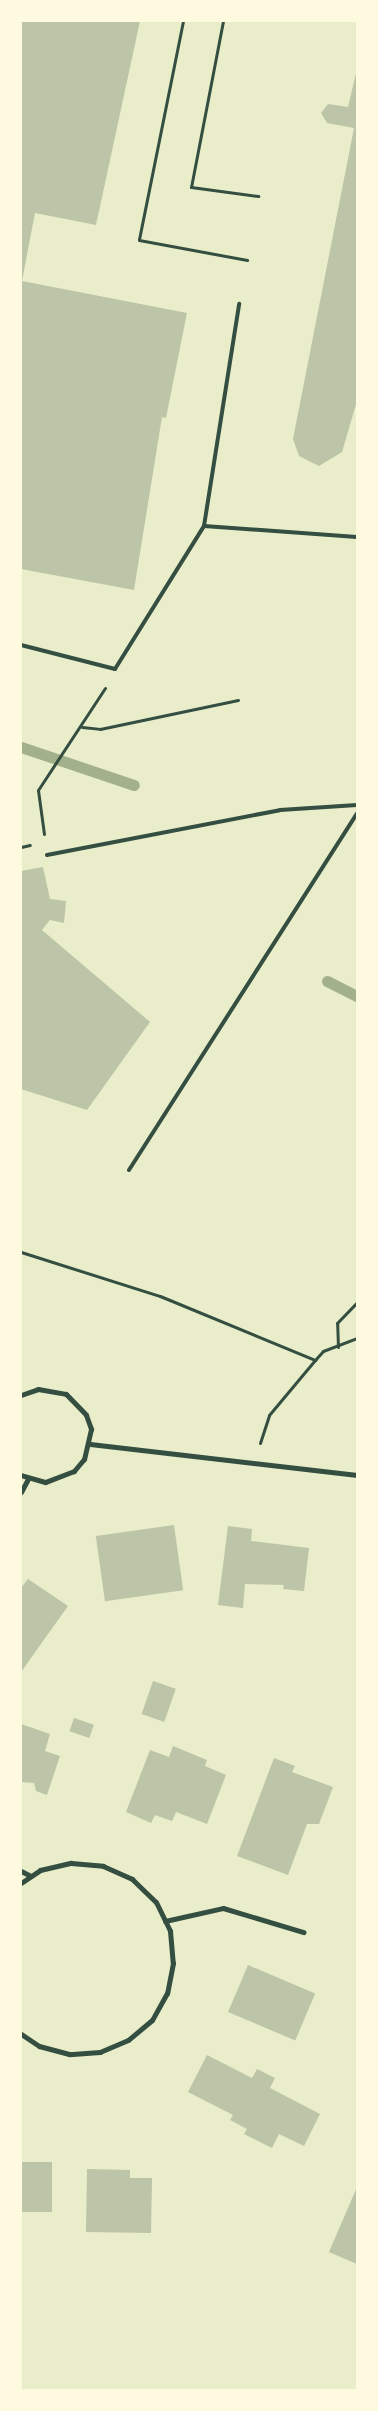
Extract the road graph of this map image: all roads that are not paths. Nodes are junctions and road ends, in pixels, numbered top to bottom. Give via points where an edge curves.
1 (239, 304) dead end
2 (204, 526) junction
3 (357, 537) edge
4 (21, 645) edge
5 (357, 805) edge
6 (357, 814) edge
7 (47, 854) road end
8 (128, 1170) dead end
9 (21, 1395) edge
10 (90, 1444) junction
11 (21, 1475) edge
12 (357, 1475) edge
13 (28, 1479) junction
14 (21, 1492) edge
15 (21, 1871) edge
16 (31, 1876) junction
17 (21, 1883) edge
18 (165, 1921) junction
19 (303, 1932) dead end
20 (21, 2034) edge

1 - 2 lane
2 - 3 lane
2 - 4 lane via 115,669
5 - 7 lane via 280,810
6 - 8 lane
9 - 10 street via 38,1389 66,1394 86,1415
10 - 12 street via 251,1466
10 - 13 street via 74,1471 44,1482
11 - 13 street
13 - 14 street
15 - 16 street
16 - 17 street
16 - 18 street via 71,1863 103,1866 132,1879 156,1902
18 - 19 street via 223,1908
18 - 20 street via 174,1963 167,1993 152,2020 128,2040 100,2052 69,2054 39,2046

